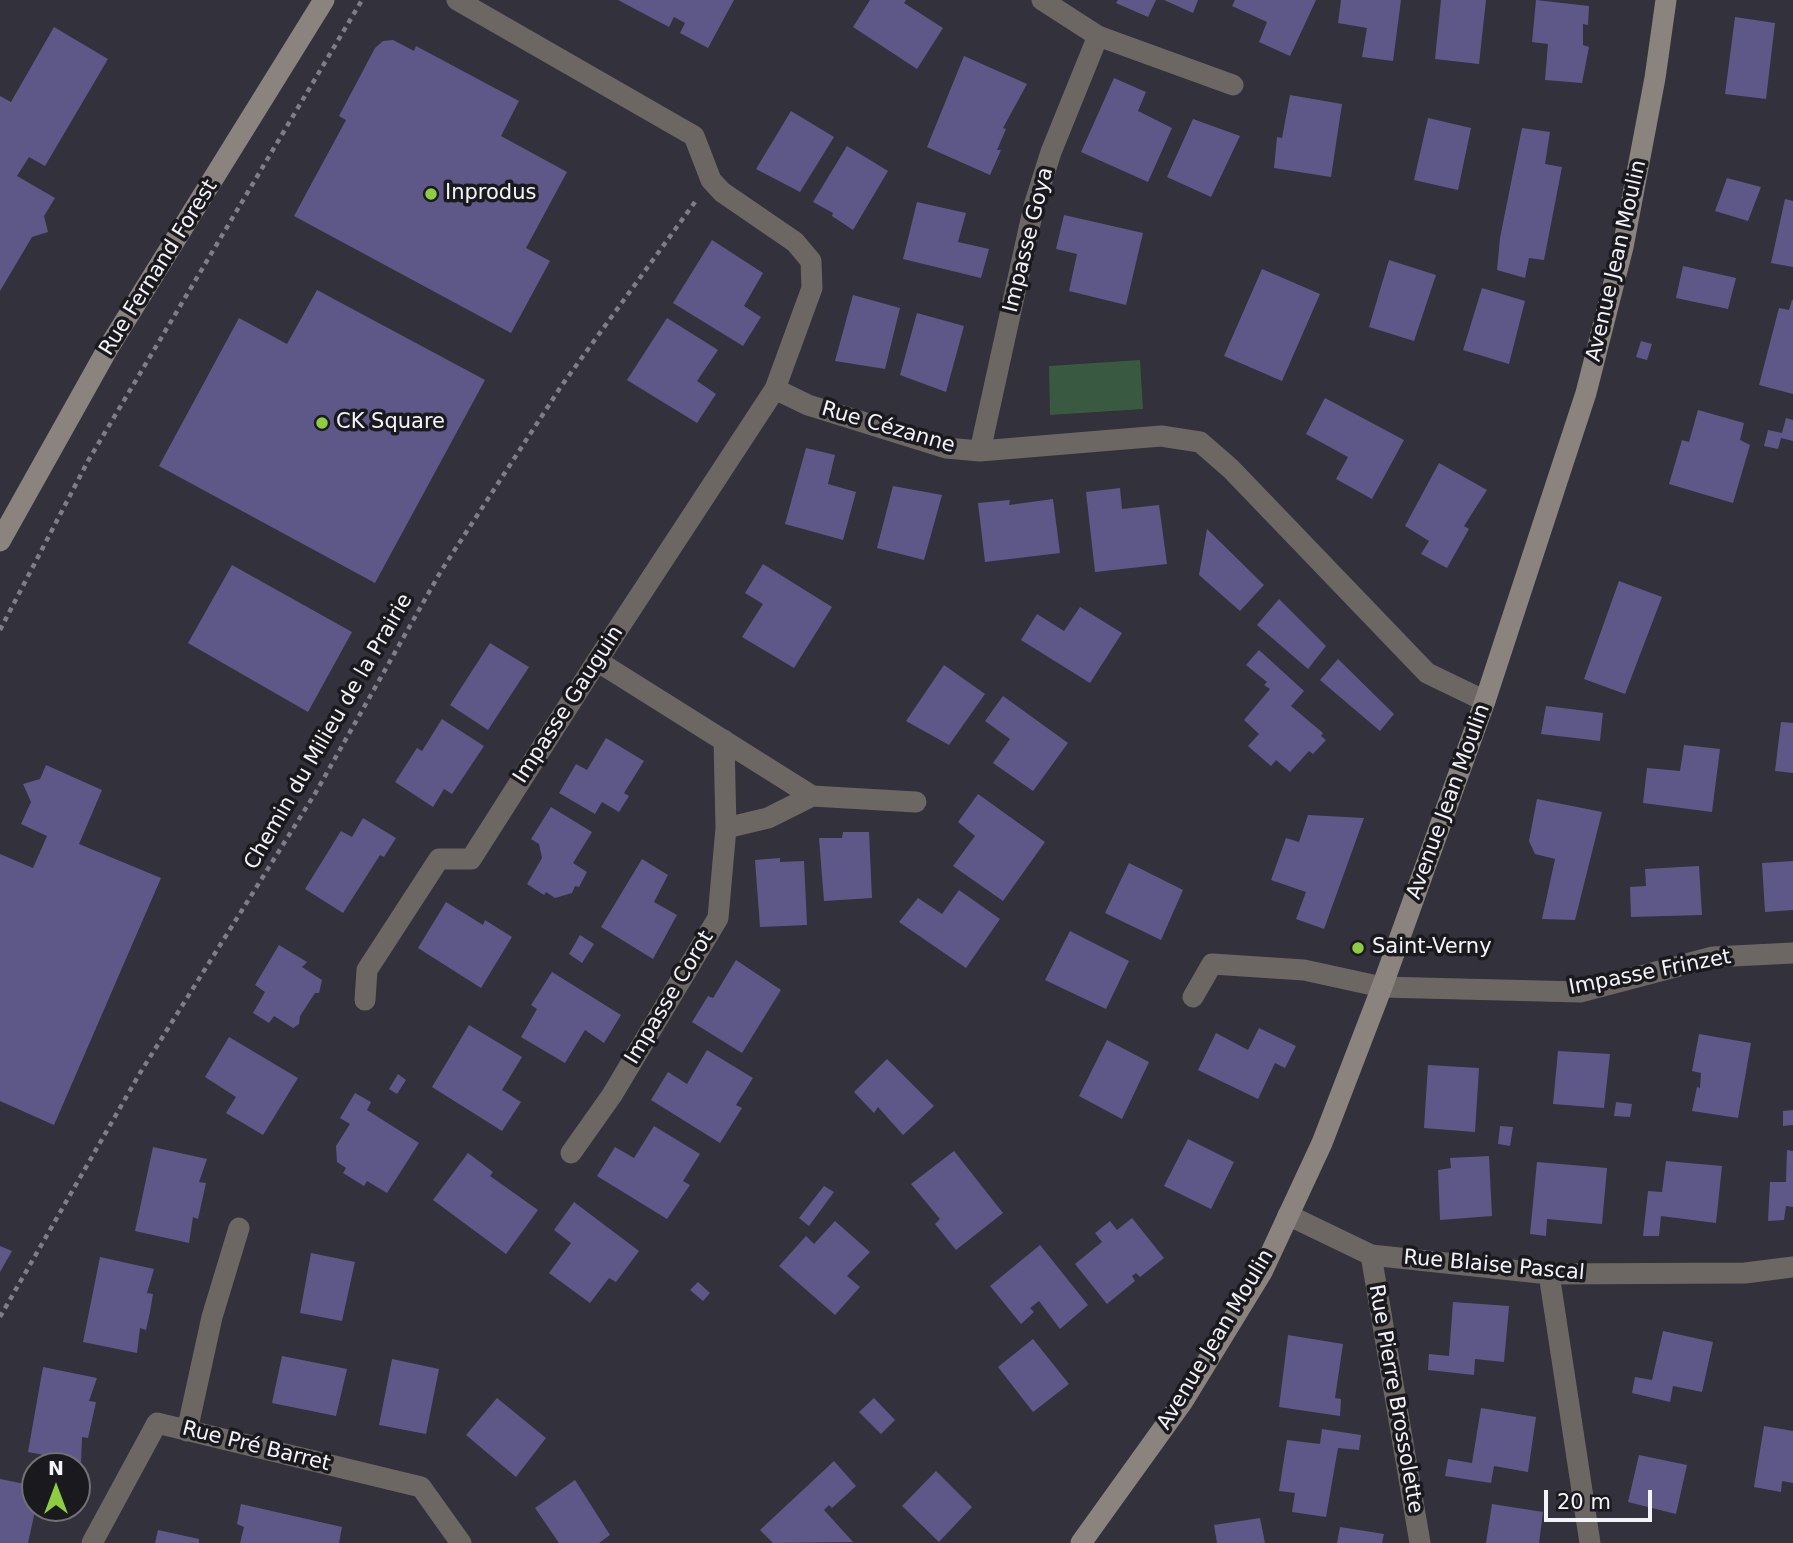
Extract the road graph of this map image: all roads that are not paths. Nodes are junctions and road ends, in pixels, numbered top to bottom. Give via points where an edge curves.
1 (324, 0) edge
2 (457, 0) edge
3 (1042, 0) edge
4 (1666, 0) edge
5 (1098, 36) junction
6 (1233, 85) dead end
7 (775, 389) junction
8 (980, 450) junction
9 (0, 541) edge
10 (597, 661) junction
11 (1485, 701) junction
12 (724, 740) junction
13 (812, 796) junction
14 (916, 802) dead end
15 (726, 828) junction
16 (1793, 953) edge
17 (1382, 987) junction
18 (1194, 997) dead end
19 (365, 1000) dead end
20 (571, 1153) dead end
21 (1288, 1215) junction
22 (239, 1228) dead end
23 (1371, 1255) junction
24 (1793, 1267) edge
25 (1549, 1274) junction
26 (187, 1431) junction
27 (92, 1543) edge
28 (461, 1543) edge
29 (1081, 1543) edge
30 (1419, 1543) edge
31 (1590, 1543) edge

1 - 9 main road, Rue Fernand Forest via 107,350
2 - 7 street via 694,136 711,180 722,192 794,242 811,261 812,288
3 - 5 street
4 - 11 main road, Avenue Jean Moulin via 1623,247 1586,393
5 - 6 street
5 - 8 street, Impasse Goya via 1034,206
7 - 8 street, Rue Cézanne via 808,405 946,447
7 - 10 street, Impasse Gauguin
8 - 11 street, Rue Cézanne via 1161,436 1200,442 1231,468 1427,673
10 - 12 street
10 - 19 street, Impasse Gauguin via 471,859 439,859 367,970
11 - 17 main road, Avenue Jean Moulin
12 - 13 street
12 - 15 street, Impasse Corot
13 - 14 street
13 - 15 street via 768,818
15 - 20 street, Impasse Corot via 718,918 612,1095
16 - 17 street, Impasse Frinzet via 1713,957 1580,992
17 - 18 street, Impasse Frinzet via 1304,970 1212,964
17 - 21 main road, Avenue Jean Moulin via 1322,1143
21 - 23 street, Rue Blaise Pascal
21 - 29 main road, Avenue Jean Moulin via 1262,1272 1183,1401
22 - 26 street via 212,1317
23 - 25 street, Rue Blaise Pascal
23 - 30 street, Rue Pierre Brossolette
24 - 25 street, Rue Blaise Pascal via 1745,1273
25 - 31 street
26 - 27 street, Rue Pré Barret via 157,1423
26 - 28 street, Rue Pré Barret via 421,1487

